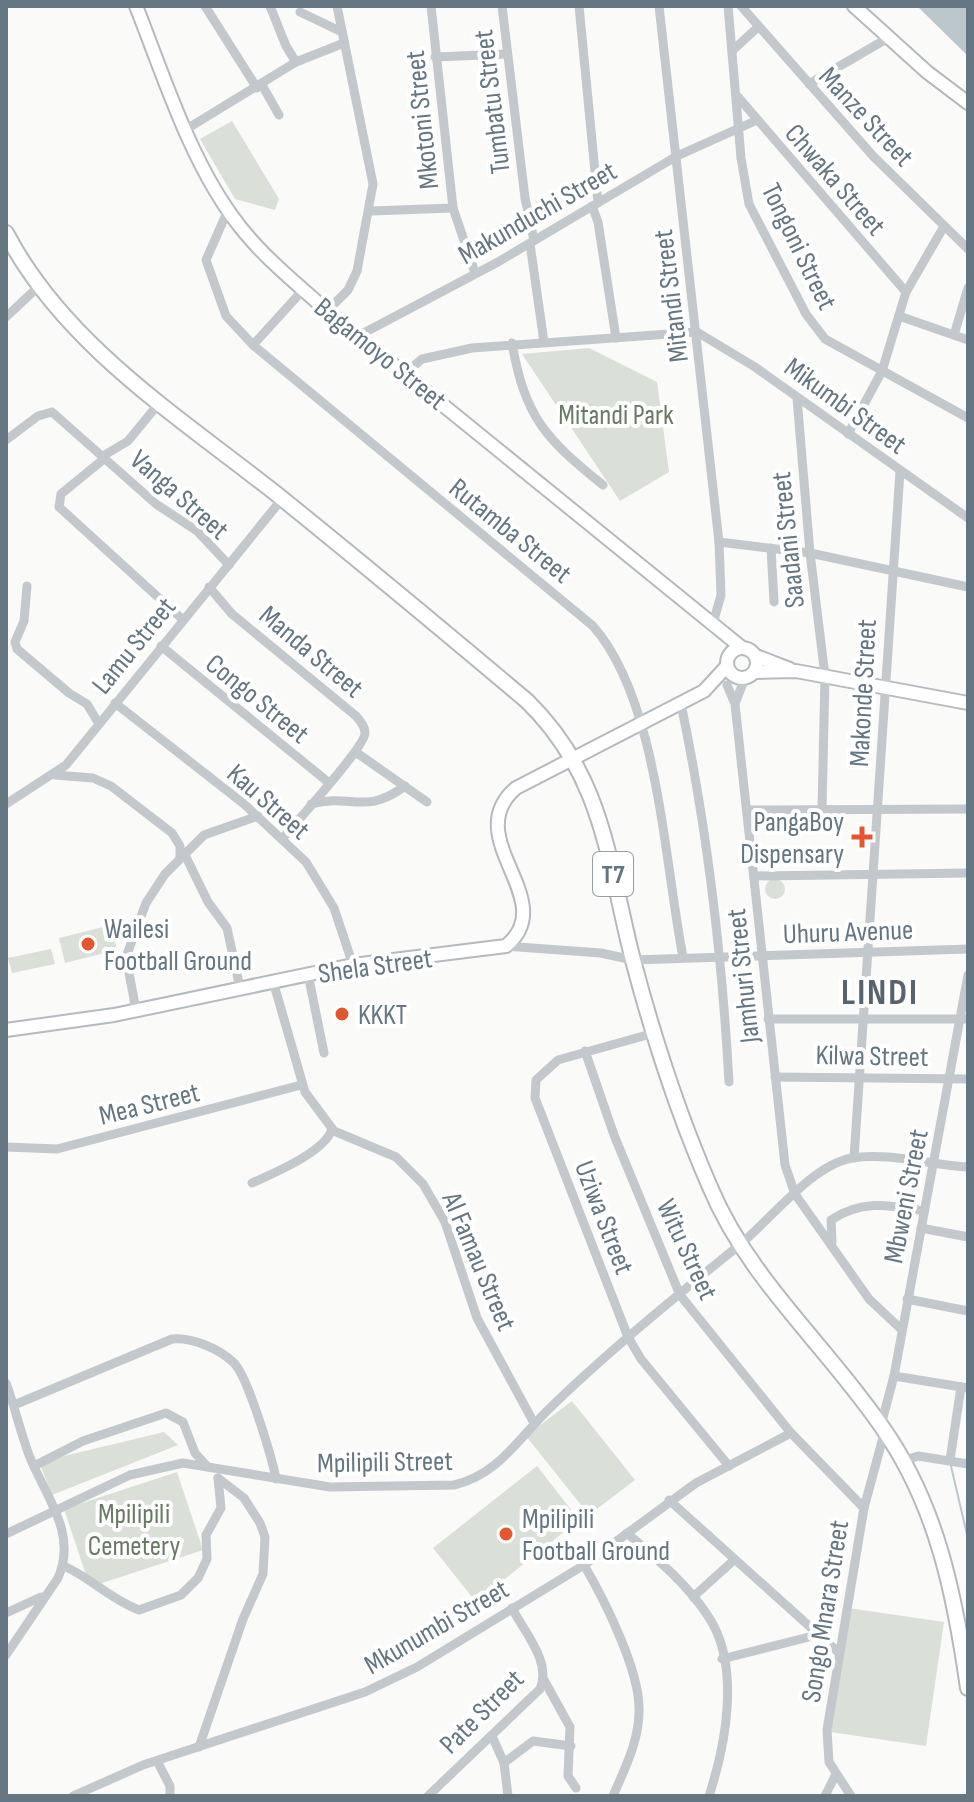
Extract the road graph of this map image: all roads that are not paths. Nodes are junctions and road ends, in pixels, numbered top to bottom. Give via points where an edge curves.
1 (136, 6) edge
2 (205, 6) edge
3 (270, 6) edge
4 (337, 6) edge
5 (431, 6) edge
6 (502, 6) edge
7 (579, 6) edge
8 (659, 6) edge
9 (728, 6) edge
10 (741, 6) edge
11 (854, 6) edge
12 (300, 12) dead end
13 (758, 27) junction
14 (342, 32) junction
15 (888, 38) junction
16 (344, 43) junction
17 (732, 51) junction
18 (507, 54) junction
19 (435, 57) junction
20 (296, 62) junction
21 (809, 84) junction
22 (259, 86) junction
23 (736, 94) junction
24 (968, 103) edge
25 (279, 115) dead end
26 (755, 121) junction
27 (739, 129) junction
28 (185, 130) junction
29 (677, 156) junction
30 (595, 205) junction
31 (453, 208) junction
32 (228, 210) junction
33 (371, 211) junction
34 (943, 228) junction
35 (6, 233) edge
36 (532, 242) junction
37 (968, 249) edge
38 (475, 273) junction
39 (38, 287) junction
40 (968, 288) edge
41 (303, 290) junction
42 (906, 292) junction
43 (327, 311) junction
44 (899, 316) junction
45 (6, 317) edge
46 (697, 332) junction
47 (954, 335) junction
48 (358, 336) junction
49 (616, 338) junction
50 (968, 340) edge
51 (544, 342) junction
52 (512, 343) junction
53 (253, 345) junction
54 (882, 371) junction
55 (404, 374) junction
56 (797, 398) junction
57 (160, 402) junction
58 (968, 418) edge
59 (848, 434) junction
60 (6, 440) edge
61 (104, 457) junction
62 (900, 471) junction
63 (603, 485) dead end
64 (282, 499) junction
65 (968, 518) edge
66 (719, 542) junction
67 (771, 548) junction
68 (810, 553) junction
69 (229, 565) junction
70 (892, 571) junction
71 (27, 586) dead end
72 (209, 587) junction
73 (968, 587) edge
74 (774, 602) dead end
75 (182, 619) junction
76 (714, 629) junction
77 (161, 646) junction
78 (741, 647) junction
79 (756, 656) junction
80 (727, 664) junction
81 (796, 671) junction
82 (825, 676) junction
83 (741, 678) junction
84 (884, 687) junction
85 (704, 691) junction
86 (115, 703) junction
87 (968, 703) edge
88 (681, 704) junction
89 (735, 704) junction
90 (99, 724) junction
91 (643, 725) junction
92 (357, 753) junction
93 (575, 759) junction
94 (55, 775) junction
95 (328, 782) junction
96 (405, 786) junction
97 (427, 802) dead end
98 (6, 804) edge
99 (311, 804) junction
100 (822, 809) junction
101 (876, 809) junction
102 (968, 809) edge
103 (747, 810) junction
104 (258, 816) junction
105 (283, 838) junction
106 (183, 857) junction
107 (872, 872) junction
108 (968, 873) edge
109 (755, 876) junction
110 (506, 946) junction
111 (968, 949) edge
112 (868, 952) junction
113 (761, 955) junction
114 (721, 956) junction
115 (683, 957) junction
116 (633, 960) junction
117 (353, 965) junction
118 (308, 974) junction
119 (968, 975) edge
120 (273, 981) junction
121 (240, 988) junction
122 (136, 1010) junction
123 (863, 1018) junction
124 (768, 1019) junction
125 (964, 1019) edge
126 (6, 1030) edge
127 (654, 1033) junction
128 (585, 1051) junction
129 (324, 1053) dead end
130 (859, 1076) junction
131 (775, 1077) junction
132 (949, 1079) junction
133 (968, 1079) edge
134 (729, 1082) dead end
135 (301, 1085) junction
136 (332, 1129) junction
137 (6, 1147) edge
138 (854, 1158) junction
139 (934, 1163) junction
140 (968, 1167) edge
141 (252, 1183) dead end
142 (795, 1194) junction
143 (924, 1211) junction
144 (921, 1228) junction
145 (968, 1237) edge
146 (832, 1242) junction
147 (739, 1246) junction
148 (680, 1295) junction
149 (907, 1299) junction
150 (968, 1311) edge
151 (902, 1330) junction
152 (628, 1337) junction
153 (894, 1376) junction
154 (6, 1383) edge
155 (964, 1388) edge
156 (14, 1405) junction
157 (534, 1423) junction
158 (883, 1427) junction
159 (791, 1433) junction
160 (950, 1460) junction
161 (902, 1461) junction
162 (968, 1464) edge
163 (206, 1465) junction
164 (34, 1466) junction
165 (729, 1466) junction
166 (217, 1474) junction
167 (276, 1479) junction
168 (669, 1500) junction
169 (864, 1508) junction
170 (56, 1512) junction
171 (627, 1533) junction
172 (6, 1534) edge
173 (734, 1560) junction
174 (584, 1565) junction
175 (64, 1566) junction
176 (44, 1596) junction
177 (693, 1597) junction
178 (512, 1608) junction
179 (6, 1613) edge
180 (817, 1635) junction
181 (838, 1652) junction
182 (6, 1655) edge
183 (722, 1659) junction
184 (544, 1680) junction
185 (968, 1688) edge
186 (492, 1736) junction
187 (571, 1746) junction
188 (199, 1747) junction
189 (157, 1761) junction
190 (504, 1763) junction
191 (835, 1776) junction
192 (576, 1788) dead end
193 (80, 1795) edge
194 (170, 1796) edge
195 (428, 1796) edge
196 (508, 1796) edge
197 (613, 1796) edge
198 (709, 1796) edge
199 (825, 1796) edge
200 (851, 1796) edge

1 - 28 main road, Bagamoyo Street
2 - 22 street
3 - 20 street
4 - 14 street
5 - 19 street, Mkotoni Street
6 - 18 street, Tumbatu Street
7 - 30 street
8 - 29 street, Mitandi Street
9 - 17 street, Tongoni Street
10 - 13 street, Manze Street
11 - 15 main road
12 - 14 street
13 - 17 street
13 - 21 street, Manze Street
14 - 16 street
15 - 21 street
15 - 24 main road
16 - 20 street
16 - 33 street via 373,173
17 - 23 street, Tongoni Street
18 - 19 street
18 - 36 street, Tumbatu Street
19 - 31 street, Mkotoni Street
20 - 22 street
21 - 34 street, Manze Street
22 - 25 street
22 - 28 street
23 - 26 street, Chwaka Street
23 - 27 street, Tongoni Street
26 - 27 street, Makunduchi Street
26 - 42 street, Chwaka Street
27 - 29 street, Makunduchi Street
27 - 54 street, Tongoni Street via 749,204 806,314 825,339
28 - 32 main road, Bagamoyo Street
29 - 30 street, Makunduchi Street
29 - 46 street, Mitandi Street
30 - 36 street, Makunduchi Street
30 - 49 street
31 - 33 street
31 - 38 street, Mkotoni Street
32 - 41 main road, Bagamoyo Street
32 - 53 street, Rutamba Street via 207,268 226,316
33 - 43 street via 352,284
34 - 37 street, Manze Street
34 - 42 street
35 - 39 highway, T7
36 - 38 street, Makunduchi Street
36 - 51 street, Tumbatu Street
38 - 48 street, Makunduchi Street
39 - 45 street
39 - 57 highway, T7 via 78,331
40 - 47 street
41 - 43 main road, Bagamoyo Street
41 - 53 street
42 - 44 street
43 - 48 main road, Bagamoyo Street
44 - 47 street
44 - 54 street
46 - 49 street
46 - 56 street, Mikumbi Street
46 - 66 street, Mitandi Street
47 - 50 street
48 - 55 main road, Bagamoyo Street
49 - 51 street
51 - 52 street
52 - 55 street via 422,359
52 - 63 street via 519,384 533,416 564,454
53 - 91 street, Rutamba Street via 593,626 610,649
54 - 58 street, Tongoni Street
54 - 59 street
55 - 76 main road, Bagamoyo Street
56 - 59 street, Mikumbi Street
56 - 68 street, Saadani Street
57 - 61 street, Vanga Street via 128,441
57 - 64 highway, T7
59 - 62 street, Mikumbi Street
60 - 61 street, Vanga Street via 52,412
61 - 69 street, Vanga Street via 156,504 197,531
61 - 75 street via 61,494 59,507
62 - 65 street, Mikumbi Street
62 - 70 street, Makonde Street
64 - 69 street, Lamu Street
64 - 93 highway, T7 via 527,701
66 - 67 street
66 - 76 street, Mitandi Street via 721,595
67 - 68 street
67 - 74 street
68 - 70 street
68 - 82 street, Saadani Street
69 - 72 street, Lamu Street
70 - 73 street
70 - 84 street, Makonde Street
71 - 90 street via 17,649 87,704
72 - 75 street, Lamu Street
72 - 92 street, Manda Street via 232,614 356,716 366,734
75 - 77 street, Lamu Street
76 - 78 main road, Bagamoyo Street
76 - 80 main road
77 - 86 street, Lamu Street
77 - 95 street, Congo Street
78 - 79 main road, Bagamoyo Street
78 - 80 main road
79 - 81 main road, Bagamoyo Street
79 - 83 main road
80 - 83 main road
80 - 85 main road
81 - 82 main road
81 - 83 main road
82 - 84 main road
82 - 100 street, Saadani Street
83 - 85 main road
83 - 89 street
83 - 89 street
84 - 87 main road
84 - 101 street, Makonde Street
85 - 88 main road
86 - 90 street, Lamu Street
86 - 104 street, Kau Street
88 - 91 main road
88 - 114 street
89 - 103 street, Jamhuri Street
90 - 94 street, Lamu Street
91 - 93 main road
91 - 115 street, Rutamba Street
92 - 95 street
92 - 96 street
93 - 110 main road via 516,788 498,807 499,841 524,915 517,937
93 - 116 highway, T7 via 601,825
94 - 98 street, Lamu Street
94 - 106 street via 93,778 111,786 172,833
95 - 99 street
96 - 97 street
96 - 99 street via 378,803 338,799
99 - 105 street
100 - 101 street
100 - 103 street
101 - 102 street
101 - 107 street, Makonde Street
103 - 109 street, Jamhuri Street
104 - 105 street, Kau Street
104 - 106 street via 207,834
105 - 117 street, Kau Street via 334,908
106 - 121 street via 227,928
106 - 122 street via 146,903 129,942 127,975
107 - 108 street
107 - 109 street
107 - 112 street, Makonde Street
109 - 113 street, Jamhuri Street
110 - 116 street, Uhuru Avenue
110 - 117 main road, Shela Street
111 - 112 street, Uhuru Avenue
112 - 113 street, Uhuru Avenue
112 - 123 street, Makonde Street
113 - 114 street, Uhuru Avenue
113 - 124 street, Jamhuri Street
114 - 115 street, Uhuru Avenue
114 - 134 street
115 - 116 street, Uhuru Avenue
116 - 127 highway, T7
117 - 118 main road, Shela Street
118 - 120 main road, Shela Street
118 - 129 street
119 - 125 street, Mbweni Street
120 - 121 main road, Shela Street
120 - 135 street
121 - 122 main road, Shela Street
122 - 126 main road, Shela Street
123 - 124 street
123 - 125 street
123 - 130 street, Makonde Street
124 - 131 street, Jamhuri Street
125 - 132 street, Mbweni Street
127 - 128 street, Uziwa Street
127 - 147 highway, T7 via 708,1184
128 - 148 street, Witu Street
128 - 152 street, Uziwa Street via 558,1060 534,1088
130 - 131 street, Kilwa Street
130 - 132 street, Kilwa Street
130 - 138 street, Makonde Street
131 - 142 street, Jamhuri Street via 785,1165
132 - 133 street, Kilwa Street
132 - 139 street, Mbweni Street
135 - 136 street
135 - 137 street, Mea Street via 57,1149
136 - 141 street via 316,1149
136 - 157 street, Al Famau Street via 396,1157 423,1184 445,1222 477,1318
138 - 139 street
138 - 142 street, Mpilipili Street via 831,1167
139 - 140 street
139 - 143 street, Mbweni Street
142 - 146 street
142 - 147 street, Mpilipili Street
143 - 144 street, Mbweni Street
143 - 146 street via 884,1204 855,1206 831,1220
144 - 145 street
144 - 149 street, Mbweni Street
146 - 151 street via 878,1311
147 - 148 street, Mpilipili Street
147 - 158 highway, T7
148 - 152 street, Mpilipili Street
148 - 159 street, Witu Street
149 - 150 street
149 - 151 street, Mbweni Street
151 - 153 street, Mbweni Street
152 - 157 street, Mpilipili Street
152 - 165 street, Uziwa Street
153 - 155 street
153 - 158 street, Mbweni Street
154 - 156 street
155 - 160 street
156 - 164 street
156 - 167 street via 172,1339 191,1340 240,1370
157 - 167 street, Mpilipili Street via 500,1463 474,1480 454,1485 330,1487
158 - 161 highway, T7
158 - 169 street, Songo Mnara Street
159 - 165 street, Mkunumbi Street
159 - 169 street, Witu Street
160 - 161 street via 918,1456
160 - 162 street
161 - 185 highway, T7 via 940,1544
163 - 164 street via 195,1453 183,1422 166,1413 83,1441
163 - 166 street, Mpilipili Street
163 - 170 street, Mpilipili Street via 183,1463 130,1475
164 - 170 street
165 - 168 street, Mkunumbi Street
166 - 167 street, Mpilipili Street
166 - 175 street via 221,1508 206,1535 206,1564 181,1595 139,1610 110,1598
166 - 188 street via 244,1498 260,1523 265,1537 263,1574
168 - 171 street, Mkunumbi Street
168 - 173 street
169 - 181 street, Songo Mnara Street
170 - 172 street, Mpilipili Street
170 - 175 street via 64,1534
171 - 174 street, Mkunumbi Street
171 - 177 street
173 - 177 street
173 - 180 street
174 - 178 street, Mkunumbi Street
174 - 197 street via 638,1692 634,1744
175 - 176 street
176 - 179 street
176 - 182 street
177 - 183 street via 709,1618
178 - 184 street, Pate Street via 541,1660
178 - 188 street, Mkunumbi Street via 417,1667 365,1692
180 - 181 street
180 - 183 street
181 - 191 street, Songo Mnara Street via 827,1730
183 - 198 street via 727,1711
184 - 186 street, Pate Street
184 - 187 street via 568,1719
186 - 190 street
186 - 195 street, Pate Street
187 - 190 street via 533,1741
187 - 192 street via 568,1776
188 - 189 street, Mkunumbi Street
189 - 193 street, Mkunumbi Street
189 - 194 street
190 - 196 street
191 - 199 street
191 - 200 street, Songo Mnara Street

